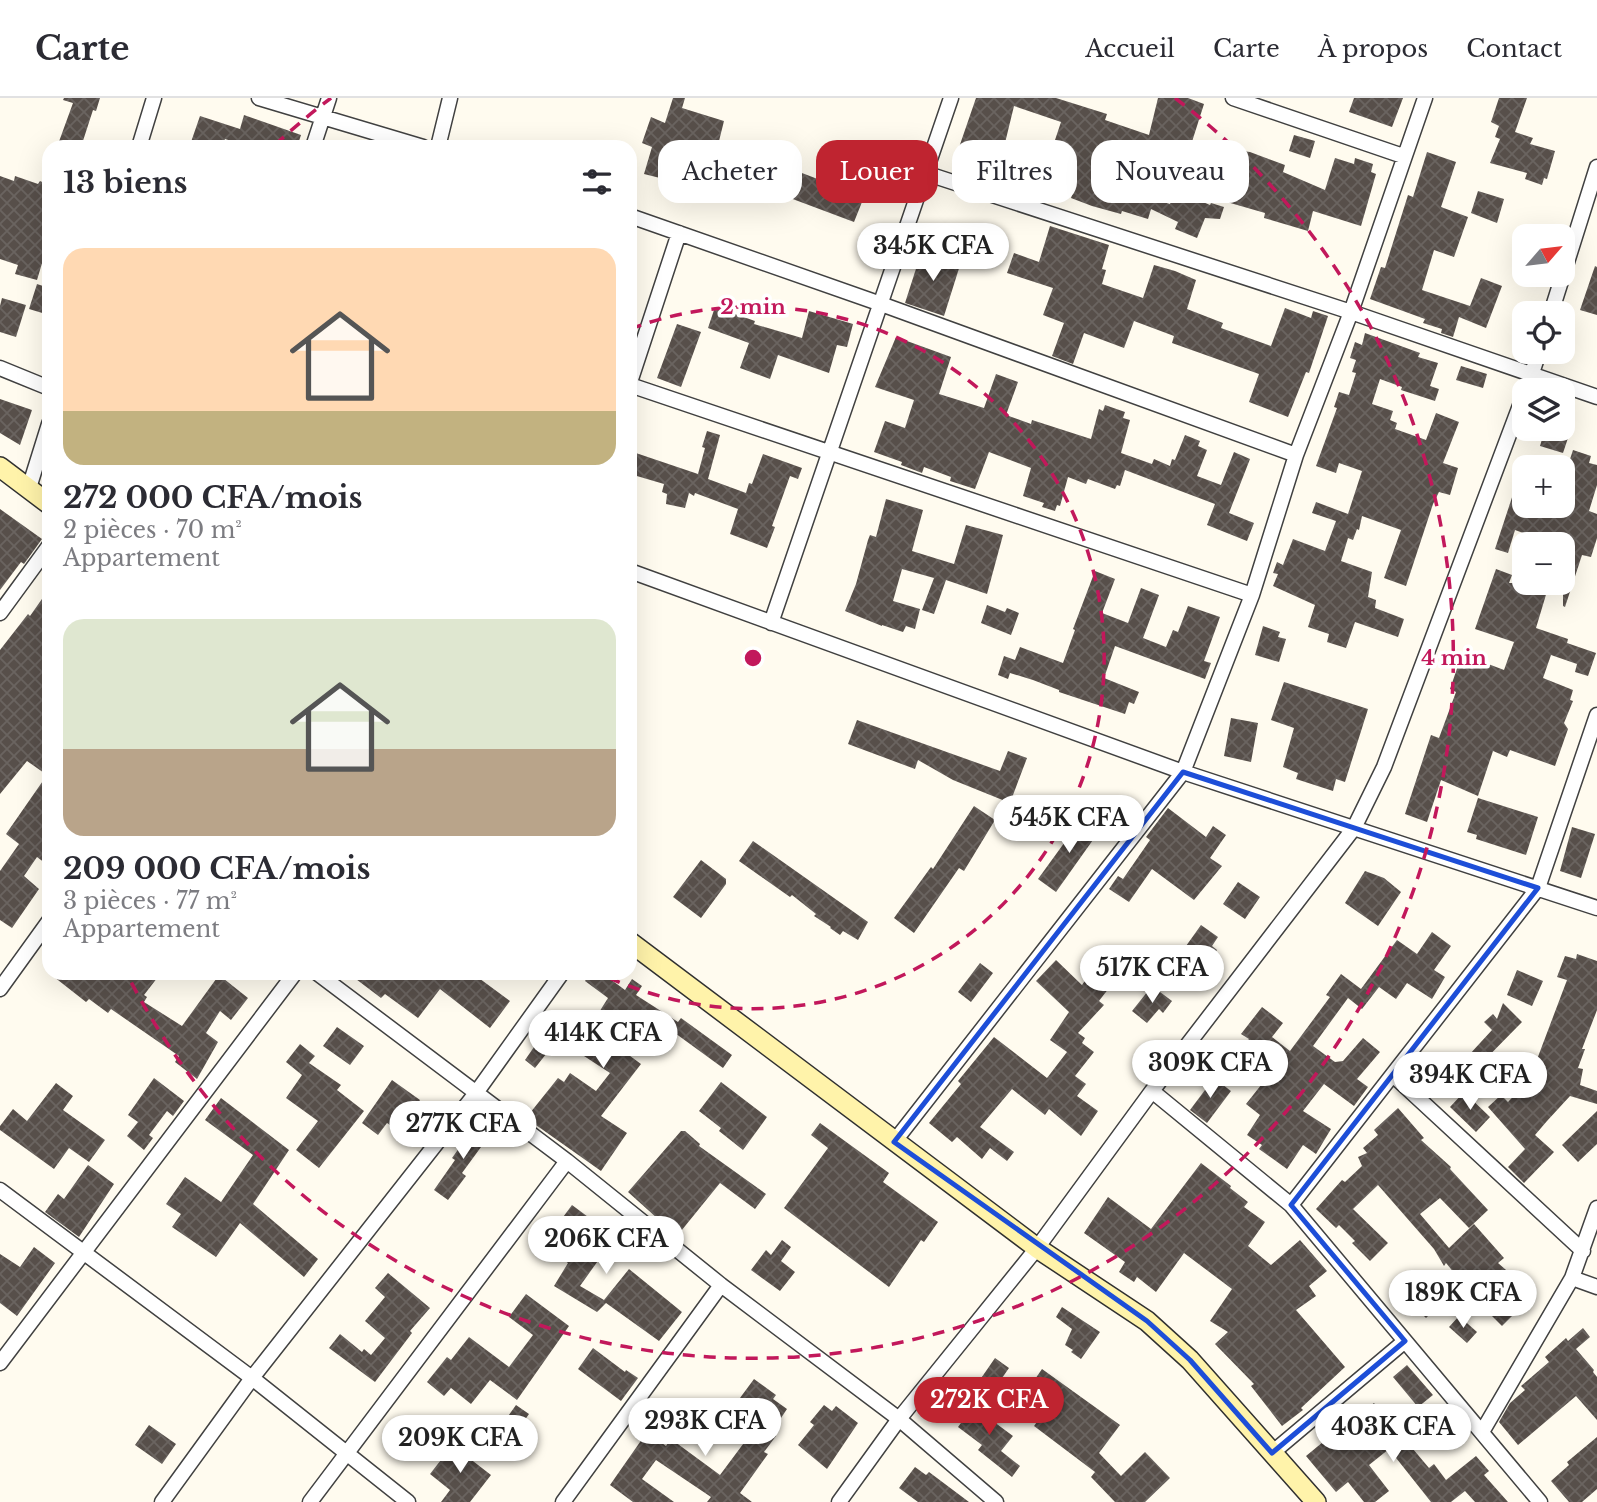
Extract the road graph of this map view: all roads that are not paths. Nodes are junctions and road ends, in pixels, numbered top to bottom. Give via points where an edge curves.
1 (154, 98) edge
2 (259, 98) edge
3 (329, 98) edge
4 (450, 98) edge
5 (951, 98) edge
6 (1233, 98) edge
7 (1425, 98) edge
8 (323, 117) junction
9 (141, 140) edge
10 (315, 140) edge
11 (400, 140) edge
12 (440, 140) edge
13 (936, 140) edge
14 (1404, 156) junction
15 (1597, 167) edge
16 (938, 177) edge
17 (915, 203) edge
18 (637, 218) edge
19 (679, 233) junction
20 (1555, 301) edge
21 (881, 304) junction
22 (1351, 312) junction
23 (637, 362) edge
24 (1535, 364) edge
25 (0, 368) edge
26 (1532, 375) junction
27 (1531, 378) edge
28 (42, 385) edge
29 (637, 386) edge
30 (1597, 397) edge
31 (1512, 427) edge
32 (42, 446) edge
33 (831, 452) junction
34 (1296, 455) junction
35 (0, 467) edge
36 (29, 488) junction
37 (42, 498) edge
38 (42, 555) edge
39 (637, 574) edge
40 (1252, 596) junction
41 (0, 612) edge
42 (771, 623) junction
43 (1597, 715) edge
44 (1182, 772) junction
45 (1354, 828) junction
46 (1538, 888) junction
47 (1597, 908) edge
48 (42, 931) edge
49 (637, 947) edge
50 (290, 980) edge
51 (326, 980) edge
52 (557, 980) edge
53 (0, 989) edge
54 (1393, 1075) junction
55 (1152, 1091) junction
56 (476, 1093) junction
57 (894, 1142) junction
58 (567, 1161) junction
59 (0, 1190) edge
60 (1291, 1205) junction
61 (1597, 1208) edge
62 (1037, 1248) junction
63 (1583, 1251) junction
64 (83, 1253) junction
65 (1572, 1278) junction
66 (721, 1285) junction
67 (1597, 1287) edge
68 (1405, 1341) junction
69 (0, 1363) edge
70 (252, 1378) junction
71 (899, 1419) junction
72 (1482, 1432) junction
73 (1272, 1453) junction
74 (345, 1454) junction
75 (162, 1502) edge
76 (310, 1502) edge
77 (408, 1502) edge
78 (563, 1502) edge
79 (839, 1502) edge
80 (996, 1502) edge
81 (1316, 1502) edge
82 (1540, 1502) edge

1 - 9 street
2 - 8 street
3 - 8 street
4 - 12 street
5 - 13 street
6 - 14 street
7 - 14 street
8 - 10 street
8 - 11 street
14 - 22 street
15 - 20 street
16 - 22 street
17 - 21 street
18 - 19 street
19 - 21 street
19 - 23 street
21 - 33 street
21 - 34 street
22 - 26 street
22 - 34 street
24 - 26 street
25 - 28 street
26 - 27 street
26 - 30 street
29 - 33 street
31 - 45 street via 1384,768
32 - 36 street
33 - 40 street
33 - 42 street
34 - 40 street
35 - 36 street
36 - 37 street
38 - 41 street
39 - 42 street
40 - 44 street
42 - 44 street
43 - 46 street
44 - 45 street
44 - 57 street
45 - 46 street
45 - 55 street
46 - 47 street
46 - 54 street
48 - 53 street
49 - 57 street
50 - 64 street
51 - 56 street
52 - 56 street
54 - 60 street
54 - 63 street
55 - 60 street
55 - 62 street
56 - 58 street
56 - 70 street
57 - 62 street
58 - 66 street
58 - 74 street
59 - 64 street
60 - 68 street
61 - 63 street
62 - 71 street
62 - 73 street via 1147,1321 1190,1360
63 - 65 street
64 - 69 street
64 - 70 street
65 - 67 street
65 - 72 street
66 - 71 street
66 - 78 street
68 - 72 street
68 - 73 street
70 - 74 street
70 - 75 street
71 - 79 street
71 - 80 street
72 - 82 street
73 - 81 street
74 - 76 street
74 - 77 street

